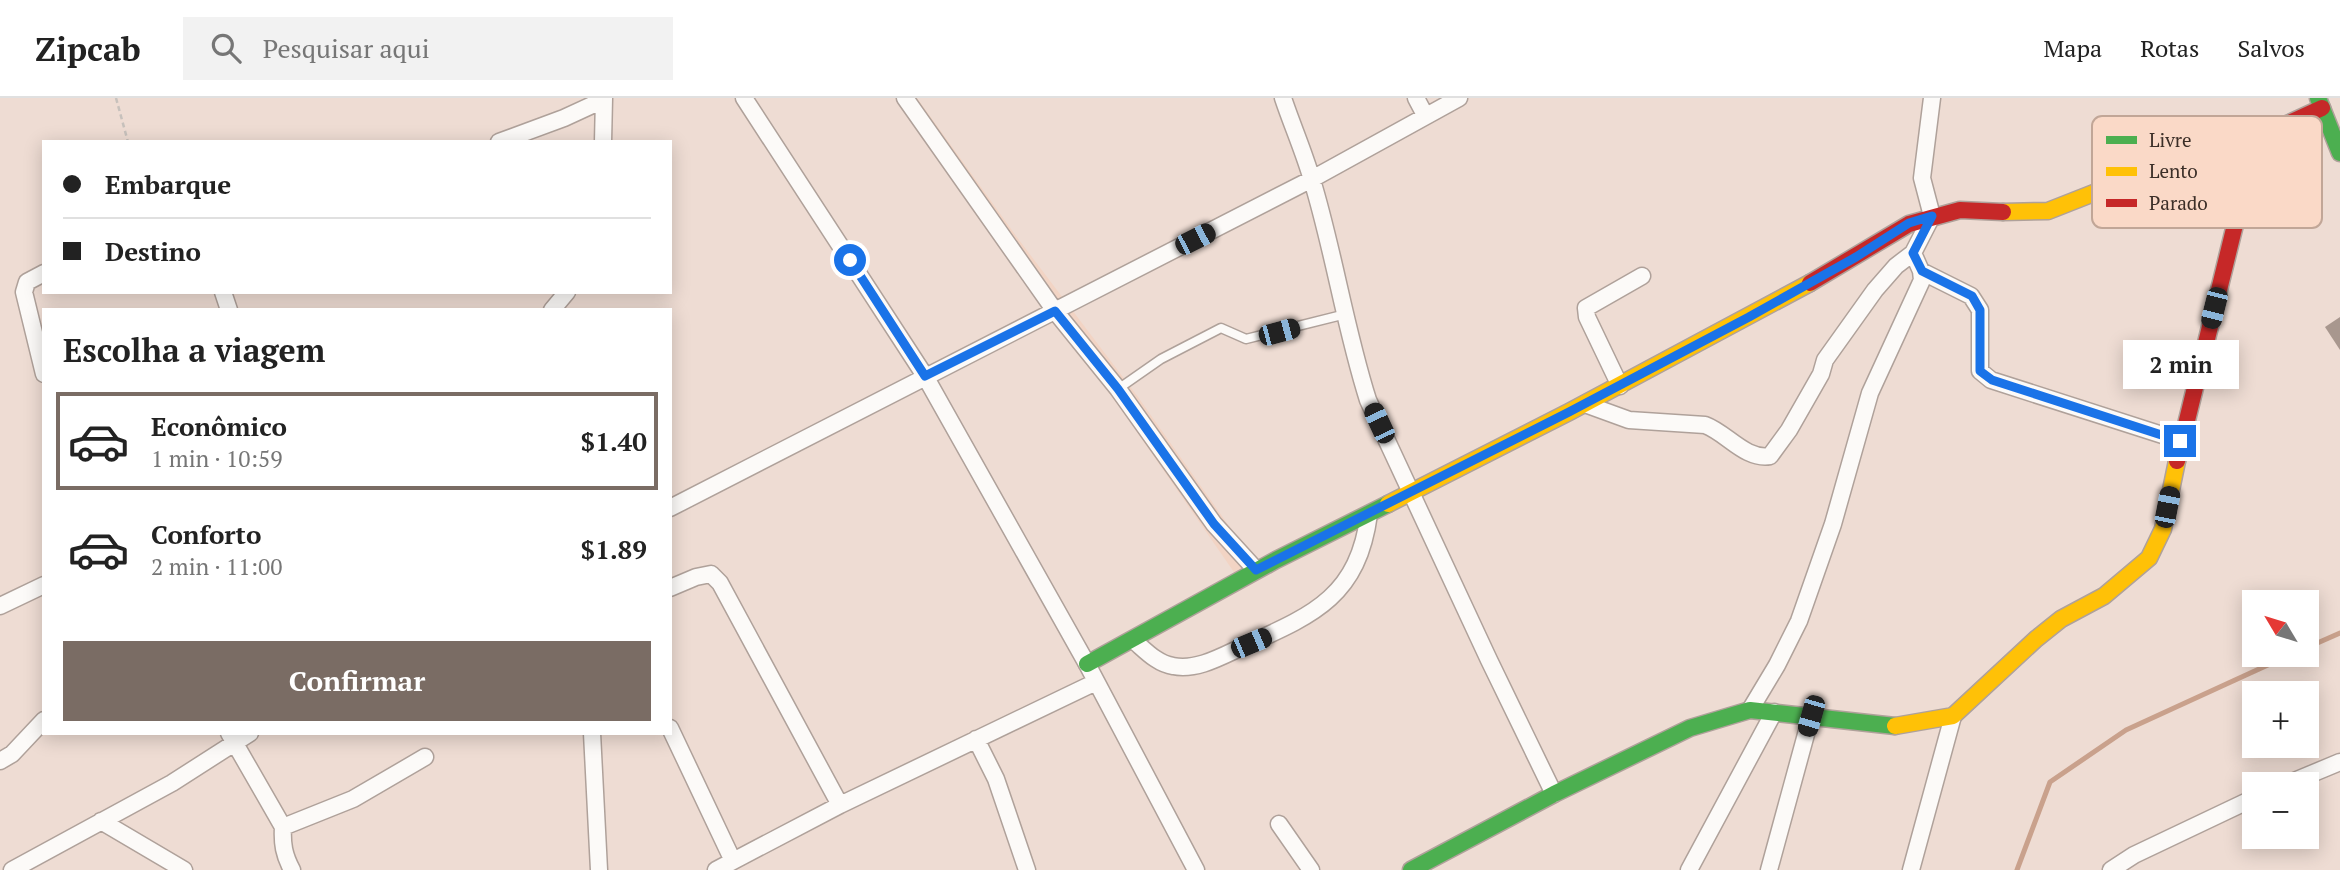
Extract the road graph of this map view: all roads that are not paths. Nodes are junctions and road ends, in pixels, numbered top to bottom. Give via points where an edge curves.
1 (744, 98) edge
2 (905, 98) edge
3 (1283, 98) edge
4 (1416, 98) edge
5 (1459, 98) edge
6 (1932, 98) edge
7 (604, 99) edge
8 (2320, 103) edge
9 (1425, 115) junction
10 (2299, 116) edge
11 (504, 140) edge
12 (603, 140) edge
13 (2340, 153) edge
14 (1312, 179) junction
15 (2092, 194) edge
16 (1932, 216) junction
17 (2235, 228) edge
18 (1913, 253) junction
19 (1922, 271) junction
20 (42, 274) edge
21 (1643, 276) dead end
22 (565, 294) edge
23 (554, 308) edge
24 (1055, 311) junction
25 (1346, 314) junction
26 (42, 366) edge
27 (925, 376) junction
28 (1620, 386) junction
29 (1118, 389) junction
30 (1585, 404) junction
31 (2180, 441) junction
32 (1412, 492) junction
33 (672, 507) edge
34 (1369, 514) junction
35 (1256, 570) junction
36 (42, 586) edge
37 (672, 587) edge
38 (0, 606) edge
39 (1133, 640) junction
40 (1087, 664) junction
41 (1097, 682) junction
42 (1750, 710) junction
43 (1774, 712) junction
44 (1811, 716) junction
45 (1953, 716) junction
46 (42, 722) edge
47 (672, 732) edge
48 (592, 735) edge
49 (232, 738) edge
50 (976, 739) junction
51 (425, 757) dead end
52 (0, 761) edge
53 (2340, 762) edge
54 (2316, 772) edge
55 (1554, 794) junction
56 (2242, 804) edge
57 (840, 805) junction
58 (101, 821) junction
59 (1279, 824) dead end
60 (283, 827) junction
61 (733, 861) junction
62 (12, 870) edge
63 (184, 870) edge
64 (292, 870) edge
65 (599, 870) edge
66 (716, 870) edge
67 (1027, 870) edge
68 (1196, 870) edge
69 (1311, 870) edge
70 (1411, 870) edge
71 (1689, 870) edge
72 (1769, 870) edge
73 (1911, 870) edge
74 (2111, 870) edge

1 - 27 street
2 - 24 street
3 - 14 street
4 - 9 street
5 - 9 street
6 - 16 street via 1922,178
7 - 11 street
7 - 12 street
8 - 10 street
8 - 13 street
9 - 14 street
14 - 24 street
14 - 25 street
15 - 16 street via 2048,211 1960,210
16 - 18 street
16 - 28 street via 1909,223 1856,257
17 - 31 street
18 - 19 street
18 - 30 street via 1875,290 1825,360 1789,430 1770,456 1749,453 1705,425 1629,420
19 - 31 street via 1972,296 1980,310 1980,371 1992,380
19 - 42 street via 1922,280 1870,393 1833,524 1799,621
20 - 26 street via 27,282 24,292
21 - 28 street via 1586,307
22 - 23 street
24 - 27 street
24 - 29 street
25 - 29 lane via 1246,339 1221,328 1161,359
25 - 32 street via 1368,400
27 - 33 street
27 - 40 street
28 - 30 street
29 - 35 street via 1214,524
30 - 32 street
31 - 45 street via 2163,529 2149,558 2104,596 2061,619 2036,639
32 - 34 street
32 - 55 street
34 - 35 street
34 - 39 street via 1363,550 1339,590 1291,625 1185,668 1169,666
35 - 39 street
36 - 38 street
37 - 57 street via 703,574 711,574 720,583
39 - 40 street
40 - 41 street
41 - 50 street
41 - 68 street
42 - 43 street
42 - 55 street via 1690,728
43 - 44 street
43 - 71 street
44 - 45 street via 1891,727
44 - 72 street
45 - 73 street
46 - 52 street
47 - 61 street
48 - 65 street
49 - 58 street via 172,783
49 - 60 street
50 - 57 street
50 - 67 street via 996,779
51 - 60 street via 353,799
53 - 54 street
55 - 70 street
56 - 74 street
57 - 61 street
58 - 62 street
58 - 63 street
59 - 69 street
60 - 64 street via 284,855
61 - 66 street

